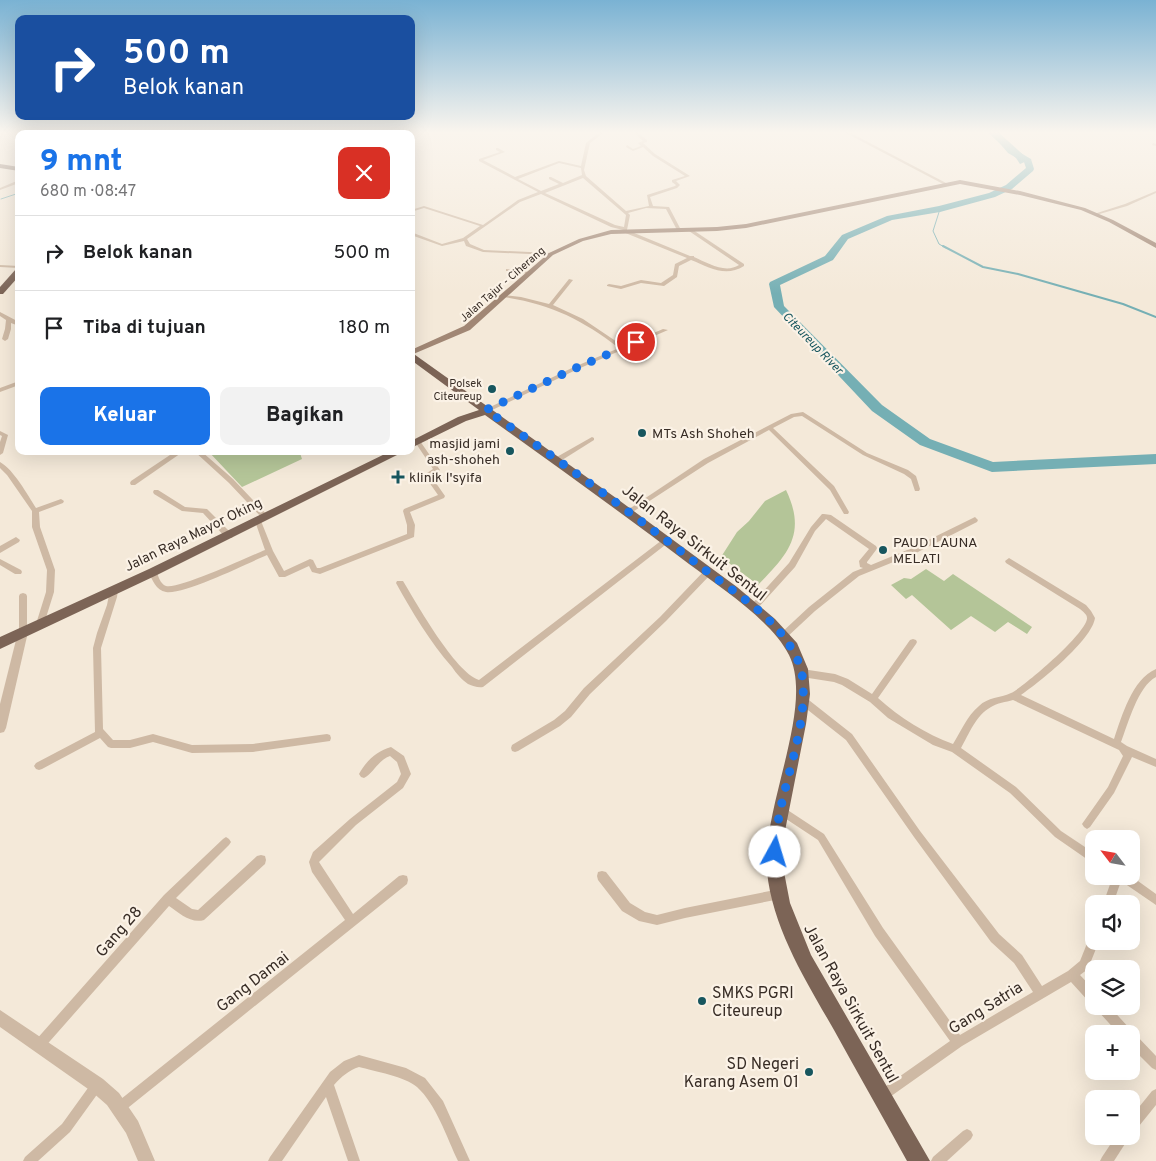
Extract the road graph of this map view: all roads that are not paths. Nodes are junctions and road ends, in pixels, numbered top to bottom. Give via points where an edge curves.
1 (528, 185) edge
2 (559, 185) edge
3 (595, 185) edge
4 (677, 185) edge
5 (941, 185) edge
6 (980, 185) edge
7 (540, 192) junction
8 (1156, 192) edge
9 (651, 207) junction
10 (415, 209) edge
11 (626, 212) junction
12 (1096, 214) junction
13 (483, 226) junction
14 (688, 229) junction
15 (625, 230) junction
16 (679, 230) junction
17 (415, 235) edge
18 (465, 239) junction
19 (1156, 246) edge
20 (551, 254) junction
21 (692, 258) junction
22 (0, 266) edge
23 (15, 267) edge
24 (508, 270) dead end
25 (529, 273) junction
26 (15, 275) edge
27 (571, 280) dead end
28 (609, 285) dead end
29 (0, 292) edge
30 (503, 297) junction
31 (551, 305) junction
32 (0, 314) edge
33 (8, 320) junction
34 (15, 323) edge
35 (665, 330) dead end
36 (5, 339) dead end
37 (621, 348) junction
38 (415, 352) edge
39 (415, 357) edge
40 (15, 384) edge
41 (0, 390) edge
42 (470, 400) junction
43 (486, 410) junction
44 (462, 419) junction
45 (768, 426) junction
46 (0, 433) edge
47 (592, 439) dead end
48 (415, 444) edge
49 (0, 453) edge
50 (175, 455) edge
51 (202, 455) edge
52 (392, 455) edge
53 (557, 460) junction
54 (0, 464) edge
55 (133, 483) dead end
56 (917, 489) dead end
57 (156, 492) dead end
58 (61, 501) dead end
59 (35, 511) junction
60 (628, 511) junction
61 (846, 512) dead end
62 (262, 519) junction
63 (975, 520) dead end
64 (229, 536) junction
65 (16, 540) dead end
66 (666, 540) junction
67 (0, 550) edge
68 (269, 551) junction
69 (1009, 561) dead end
70 (0, 562) edge
71 (869, 567) junction
72 (18, 572) dead end
73 (153, 572) junction
74 (708, 572) junction
75 (400, 583) dead end
76 (114, 590) junction
77 (23, 596) dead end
78 (754, 607) junction
79 (40, 624) junction
80 (23, 632) junction
81 (783, 636) junction
82 (913, 642) dead end
83 (0, 643) edge
84 (802, 673) junction
85 (1156, 673) edge
86 (1014, 696) junction
87 (802, 700) junction
88 (873, 700) junction
89 (0, 728) edge
90 (101, 733) junction
91 (327, 738) dead end
92 (1116, 744) junction
93 (515, 748) dead end
94 (956, 749) junction
95 (1126, 750) junction
96 (1156, 763) edge
97 (39, 766) dead end
98 (364, 774) dead end
99 (780, 810) junction
100 (1087, 824) dead end
101 (226, 842) dead end
102 (1085, 853) edge
103 (261, 860) dead end
104 (602, 876) dead end
105 (403, 880) dead end
106 (1135, 885) edge
107 (780, 894) junction
108 (168, 899) junction
109 (1156, 900) edge
110 (352, 922) junction
111 (1090, 950) edge
112 (1072, 975) junction
113 (1085, 989) edge
114 (1040, 993) junction
115 (1109, 1015) edge
116 (0, 1018) edge
117 (1119, 1025) edge
118 (958, 1042) junction
119 (39, 1045) junction
120 (1140, 1047) edge
121 (1156, 1064) edge
122 (328, 1084) junction
123 (96, 1085) junction
124 (883, 1094) junction
125 (1156, 1095) edge
126 (120, 1107) junction
127 (1140, 1115) edge
128 (967, 1135) dead end
129 (1119, 1145) edge
130 (1112, 1158) edge
131 (29, 1161) edge
132 (147, 1161) edge
133 (274, 1161) edge
134 (354, 1161) edge
135 (464, 1161) edge
136 (919, 1161) edge
137 (937, 1161) edge

1 - 7 street
2 - 7 street
3 - 11 street
4 - 9 street via 649,195
5 - 14 main road, Jalan Tajur - Ciherang via 770,223
6 - 12 main road, Jalan Tajur - Ciherang
7 - 13 street via 514,203
7 - 15 street
8 - 12 street
9 - 11 street
9 - 16 street via 668,208
10 - 13 street via 423,207
11 - 15 street
12 - 19 main road, Jalan Tajur - Ciherang
13 - 18 street
14 - 16 main road, Jalan Tajur - Ciherang
14 - 21 street via 742,265 723,271
15 - 16 main road, Jalan Tajur - Ciherang
15 - 20 main road, Jalan Tajur - Ciherang via 594,235
15 - 21 street
17 - 18 street via 442,245
18 - 20 street via 468,245 483,251
20 - 25 main road, Jalan Tajur - Ciherang
21 - 28 street via 677,265 674,276 662,286 641,281 621,288
22 - 23 street
24 - 25 street
25 - 30 main road, Jalan Tajur - Ciherang
26 - 29 main road
27 - 31 street
30 - 31 street
30 - 37 street via 551,307 594,329
30 - 38 main road, Jalan Tajur - Ciherang via 467,328
31 - 37 street via 597,328
32 - 33 street
33 - 34 street
33 - 36 street
35 - 37 street
37 - 43 street
39 - 42 main road, Jalan Raya Sirkuit Sentul
40 - 41 street
42 - 43 main road, Jalan Raya Sirkuit Sentul
42 - 44 main road
43 - 44 main road
43 - 53 main road, Jalan Raya Sirkuit Sentul
44 - 48 main road
45 - 56 street via 803,414 865,454 906,472 914,478
45 - 60 street
45 - 61 street via 832,488
46 - 49 street via 5,435
47 - 53 street
48 - 68 street via 437,470 427,475 442,496 406,511 411,534 318,571 310,562 282,575
50 - 55 street
51 - 62 street via 226,476
52 - 62 main road, Jalan Raya Mayor Oking
53 - 60 main road, Jalan Raya Sirkuit Sentul
54 - 59 street via 10,473
57 - 64 street via 184,509 205,511
58 - 59 street
59 - 79 street via 36,527 51,570 50,592
60 - 66 main road, Jalan Raya Sirkuit Sentul
62 - 64 main road, Jalan Raya Mayor Oking
62 - 68 street
63 - 71 street via 915,550
64 - 73 main road, Jalan Raya Mayor Oking
65 - 67 street
66 - 74 main road, Jalan Raya Sirkuit Sentul
66 - 75 street via 480,684 472,682 445,654
68 - 73 street via 206,578 173,588 157,582
69 - 86 street via 1083,607 1091,620 1085,632 1064,655
70 - 72 street
71 - 78 street via 863,561 873,548 824,516 812,529 792,565
71 - 81 street via 812,609
73 - 76 main road, Jalan Raya Mayor Oking
74 - 78 main road, Jalan Raya Sirkuit Sentul
74 - 93 street via 587,691 568,714
76 - 79 main road, Jalan Raya Mayor Oking
76 - 90 street via 96,648
77 - 80 street
78 - 81 main road, Jalan Raya Sirkuit Sentul
79 - 80 main road, Jalan Raya Mayor Oking
80 - 83 main road, Jalan Raya Mayor Oking
80 - 89 street
81 - 84 main road, Jalan Raya Sirkuit Sentul
82 - 88 street
84 - 87 main road, Jalan Raya Sirkuit Sentul
84 - 88 street via 835,678
85 - 92 street via 1141,683
86 - 92 street
86 - 94 street via 994,700 979,711
87 - 99 main road, Jalan Raya Sirkuit Sentul
87 - 114 street via 849,737 929,850 995,938 1018,959
88 - 94 street via 936,742
90 - 91 street via 117,746 153,738 180,747 206,749 253,748
90 - 97 street
92 - 95 street
94 - 102 street via 1013,790 1058,834
95 - 96 street
95 - 100 street via 1128,755 1111,790
98 - 110 street via 385,752 391,751 401,760 406,774 400,785 353,822 314,862
99 - 107 main road, Jalan Raya Sirkuit Sentul via 775,864
99 - 118 street via 820,837 879,932
101 - 108 street, Gang 28
103 - 108 street via 200,916 190,914
104 - 107 street via 626,906 657,920
105 - 110 street, Gang Damai
106 - 109 street
107 - 124 main road, Jalan Raya Sirkuit Sentul via 791,931 805,961
108 - 119 street, Gang 28
110 - 126 street, Gang Damai
111 - 112 street, Gang Satria via 1084,965
112 - 113 street
112 - 114 street, Gang Satria
114 - 118 street, Gang Satria
115 - 117 street
116 - 119 street
118 - 124 street, Gang Satria
119 - 123 street
120 - 121 street
122 - 133 street
122 - 134 street
122 - 135 street via 341,1070 359,1061 406,1074 420,1082 439,1105
123 - 126 street
123 - 131 street via 66,1128
124 - 136 main road, Jalan Raya Sirkuit Sentul
125 - 127 street
126 - 132 street
128 - 137 street
129 - 130 street

